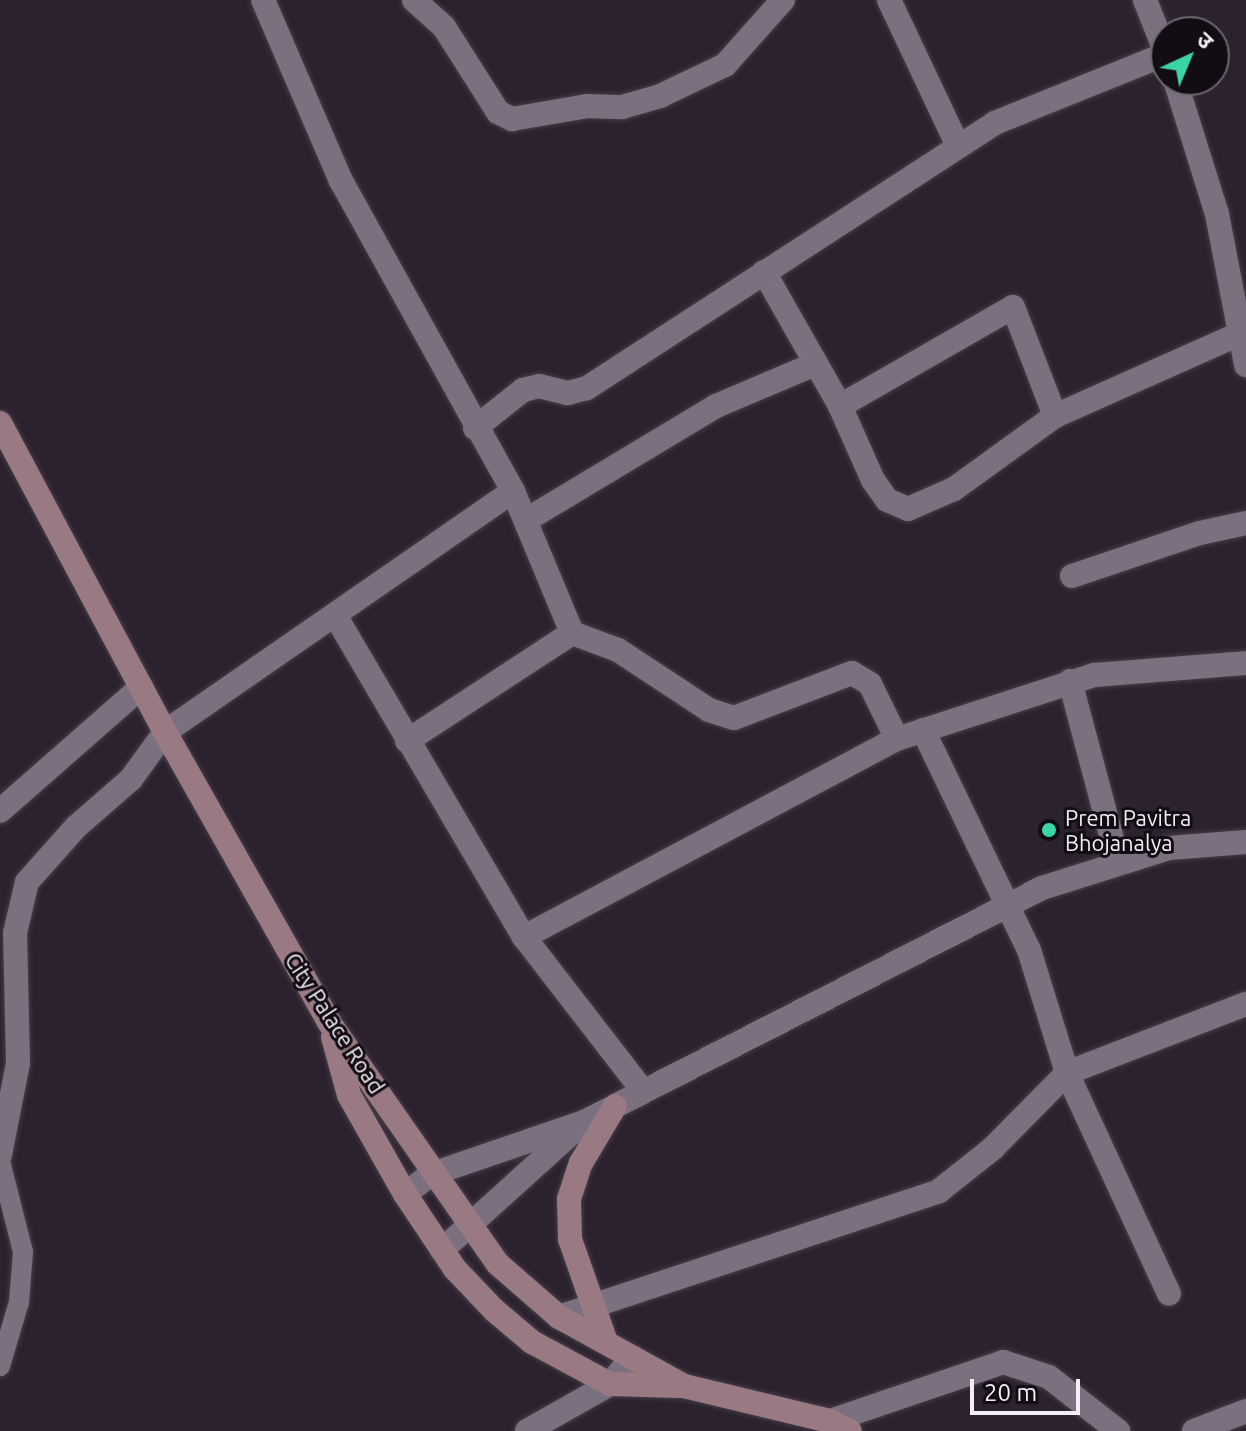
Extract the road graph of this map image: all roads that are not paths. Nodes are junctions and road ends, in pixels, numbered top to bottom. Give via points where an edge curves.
1 (263, 0) edge
2 (414, 0) edge
3 (783, 0) edge
4 (889, 0) edge
5 (1150, 60) edge
6 (1180, 96) edge
7 (957, 144) junction
8 (764, 272) junction
9 (1241, 333) junction
10 (815, 364) junction
11 (1246, 365) edge
12 (840, 406) junction
13 (1055, 416) junction
14 (0, 423) edge
15 (475, 428) junction
16 (513, 491) junction
17 (528, 519) junction
18 (1246, 523) edge
19 (1072, 576) dead end
20 (335, 615) junction
21 (572, 633) junction
22 (1246, 663) edge
23 (1070, 681) junction
24 (141, 687) junction
25 (923, 730) junction
26 (165, 732) junction
27 (897, 739) junction
28 (407, 741) junction
29 (0, 811) edge
30 (1246, 842) edge
31 (1118, 861) junction
32 (1004, 907) junction
33 (524, 937) junction
34 (1246, 1004) edge
35 (329, 1022) junction
36 (1067, 1073) junction
37 (643, 1091) junction
38 (615, 1106) junction
39 (584, 1122) junction
40 (0, 1158) edge
41 (432, 1174) junction
42 (405, 1194) junction
43 (469, 1227) junction
44 (442, 1250) junction
45 (1169, 1294) dead end
46 (591, 1306) junction
47 (559, 1317) junction
48 (606, 1342) junction
49 (633, 1357) junction
50 (0, 1366) edge
51 (610, 1384) junction
52 (684, 1386) junction
53 (1246, 1411) edge
54 (840, 1426) edge
55 (527, 1431) edge
56 (1118, 1431) edge
57 (1194, 1431) edge

1 - 15 street via 341,181
2 - 3 street via 444,27 498,112 512,119 587,106 622,107 660,96 725,65
4 - 7 street
5 - 7 street via 995,123
6 - 9 street via 1217,214
7 - 8 street
8 - 10 street
8 - 15 street via 587,388 568,393 539,386 523,390
9 - 11 street
9 - 13 street
10 - 12 street
10 - 17 street via 716,406
12 - 13 street via 873,480 887,500 908,509 954,489
12 - 13 street via 1013,307
14 - 24 street, City Palace Road
15 - 16 street
16 - 17 street
16 - 20 street
17 - 21 street
18 - 19 street
20 - 26 street
20 - 28 street
21 - 27 street via 618,650 709,710 734,718 852,673 870,684
21 - 28 street
22 - 23 street
23 - 25 street
23 - 31 street
24 - 26 street, City Palace Road
24 - 29 street
25 - 27 street
25 - 32 street
26 - 35 street, City Palace Road
26 - 40 street via 131,779 46,859 18,904 18,1063
27 - 33 street
28 - 33 street
30 - 31 street via 1169,848
31 - 32 street
32 - 36 street via 1029,950
32 - 37 street
33 - 37 street
34 - 36 street
35 - 41 street, City Palace Road
35 - 42 street via 349,1095
36 - 45 street
36 - 46 street via 992,1149 939,1191
37 - 38 street
38 - 39 street
38 - 46 street via 581,1163 569,1199 570,1239
39 - 41 street
39 - 43 street
40 - 50 lane via 23,1252 19,1302
41 - 42 street
41 - 43 street, City Palace Road
42 - 44 street
43 - 44 street
43 - 47 street, City Palace Road via 498,1264
44 - 51 street via 494,1310 532,1342
46 - 47 street
46 - 48 street
47 - 48 street, City Palace Road
48 - 49 street, City Palace Road
49 - 51 street
49 - 52 street, City Palace Road
51 - 52 street
51 - 55 street
52 - 54 street, City Palace Road
53 - 57 street
54 - 56 street via 1003,1362 1049,1377

